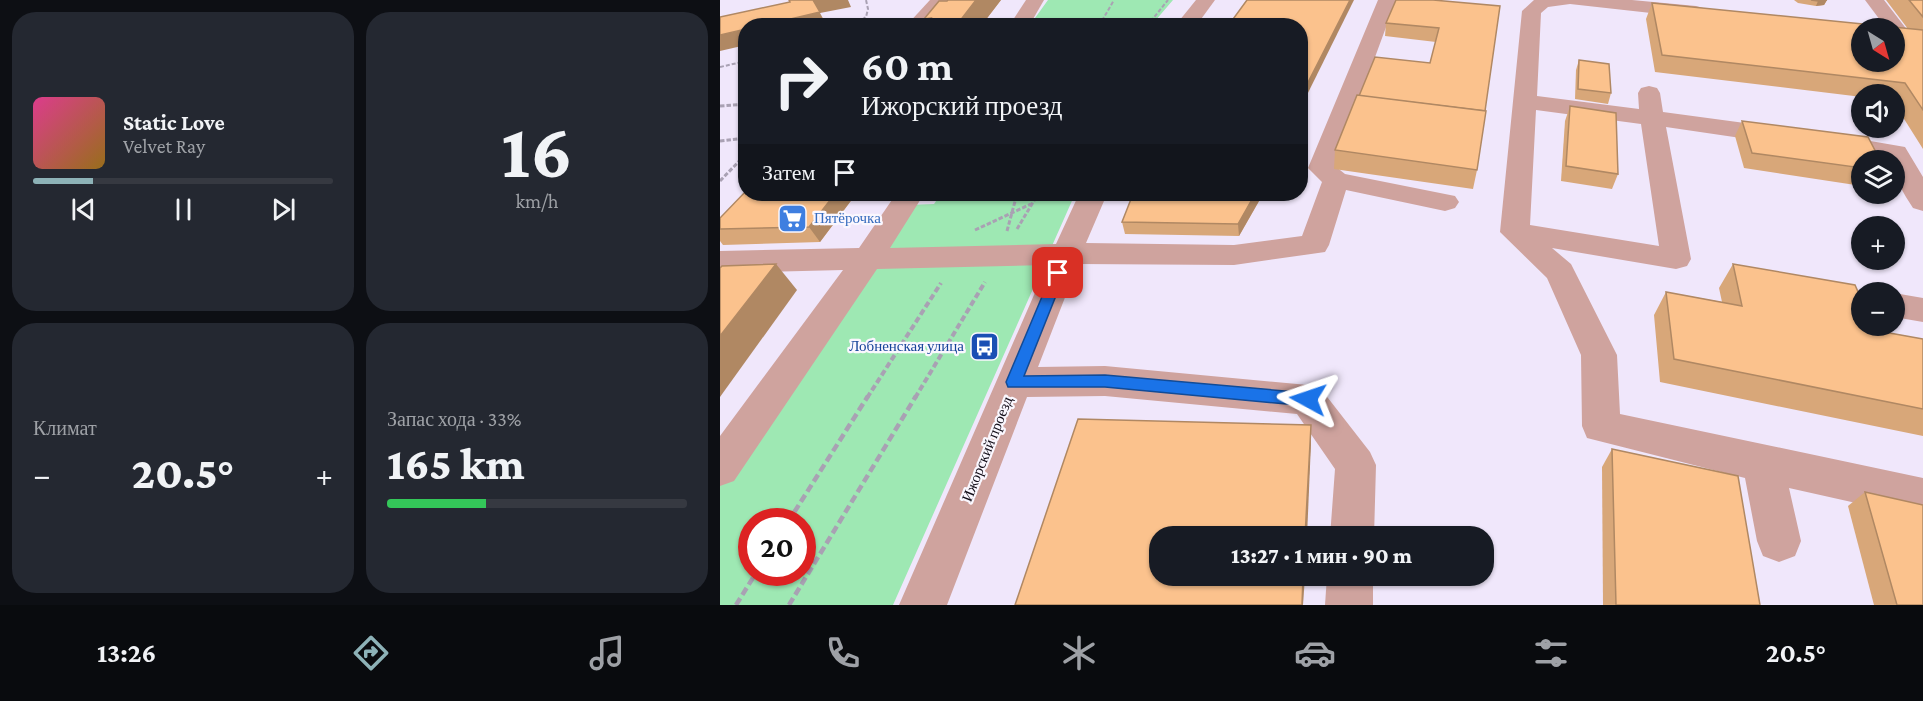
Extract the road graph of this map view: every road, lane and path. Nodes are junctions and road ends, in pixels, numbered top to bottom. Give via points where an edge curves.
1 (866, 0) edge
2 (940, 0) edge
3 (1035, 0) edge
4 (1114, 0) edge
5 (1168, 0) edge
6 (1206, 0) edge
7 (1387, 0) edge
8 (1565, 0) edge
9 (1575, 0) edge
10 (1874, 0) edge
11 (1702, 8) edge
12 (865, 18) edge
13 (923, 18) edge
14 (1024, 18) edge
15 (1103, 18) edge
16 (1153, 18) edge
17 (1191, 18) edge
18 (1888, 18) edge
19 (738, 64) edge
20 (720, 67) edge
21 (1525, 102) junction
22 (738, 105) edge
23 (1650, 105) junction
24 (720, 106) edge
25 (738, 139) edge
26 (720, 141) edge
27 (738, 162) edge
28 (1336, 180) junction
29 (720, 181) edge
30 (905, 201) edge
31 (1015, 201) edge
32 (1034, 201) edge
33 (1090, 201) edge
34 (1445, 202) dead end
35 (1923, 202) edge
36 (1032, 204) junction
37 (1011, 214) junction
38 (1515, 232) junction
39 (964, 244) junction
40 (1066, 255) junction
41 (1000, 257) junction
42 (868, 258) junction
43 (720, 262) edge
44 (1905, 307) edge
45 (1923, 310) edge
46 (1014, 382) junction
47 (1763, 464) junction
48 (720, 468) edge
49 (1923, 498) edge
50 (797, 508) edge
51 (1353, 526) edge
52 (1779, 541) dead end
53 (748, 586) edge
54 (1350, 586) edge
55 (736, 605) edge
56 (789, 605) edge
57 (923, 605) edge
58 (1349, 605) edge

1 - 12 path via 869,10
2 - 13 street
3 - 14 street
4 - 15 path
5 - 16 path
6 - 17 street
7 - 28 street via 1321,168
8 - 21 street via 1543,2 1532,11
9 - 11 street
10 - 18 street
19 - 20 path
21 - 23 street
21 - 38 street
22 - 24 path
23 - 35 street via 1896,152
23 - 38 street via 1676,259
25 - 26 path
27 - 29 path
28 - 34 street
28 - 40 street via 1314,245 1234,255
30 - 42 street
31 - 37 path
32 - 36 path
33 - 40 street, Ижорский проезд
36 - 37 path
36 - 41 path
37 - 39 path
37 - 41 path
38 - 47 street via 1560,272 1599,356 1601,426
39 - 41 street
39 - 42 street
39 - 50 path
40 - 41 street
40 - 46 street, Ижорский проезд
41 - 56 path
42 - 43 street
42 - 48 street
44 - 45 street
46 - 51 street via 1105,381 1308,399 1356,465
46 - 57 street, Ижорский проезд
47 - 49 street
47 - 52 street
53 - 55 path
54 - 58 street

